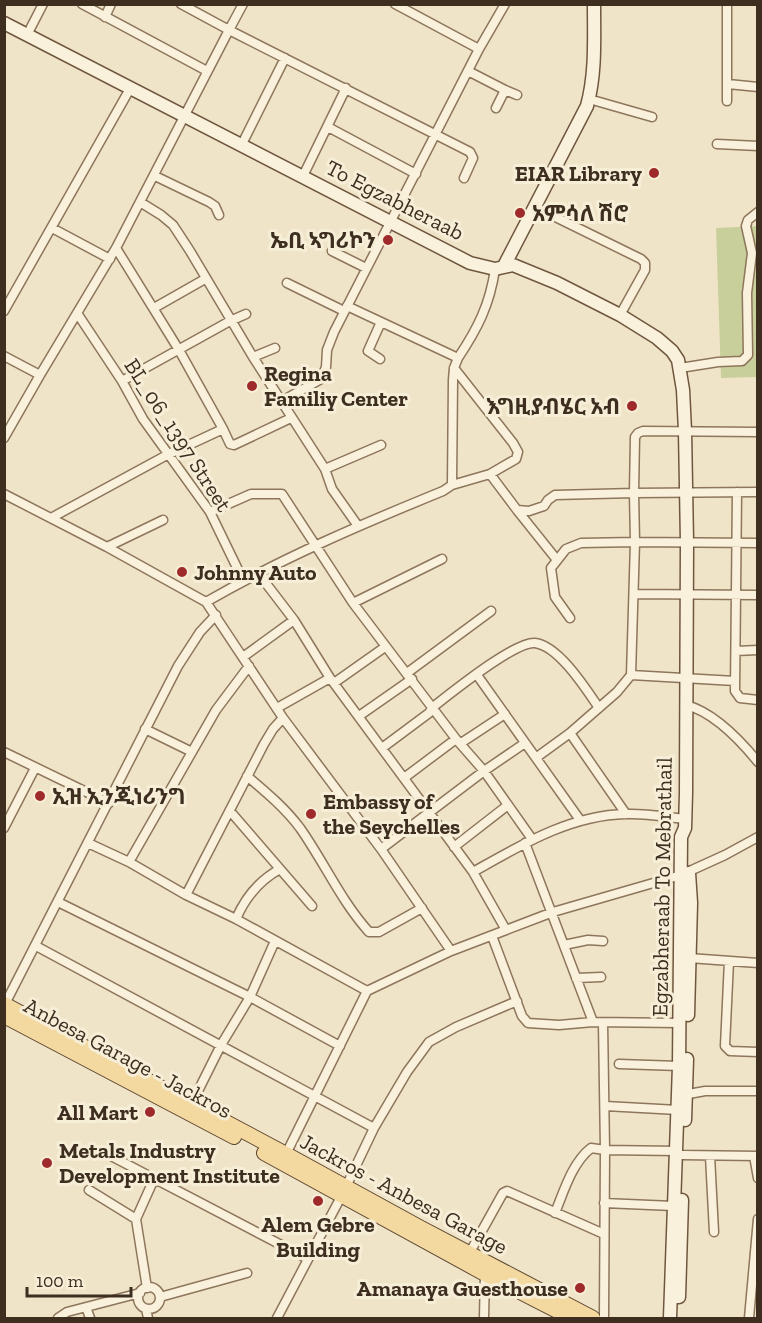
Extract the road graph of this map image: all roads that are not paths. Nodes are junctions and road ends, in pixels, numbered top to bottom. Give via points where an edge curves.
1 (43, 4) edge
2 (82, 4) edge
3 (111, 4) edge
4 (181, 4) edge
5 (243, 4) edge
6 (395, 4) edge
7 (505, 4) edge
8 (594, 4) edge
9 (602, 4) edge
10 (727, 4) edge
11 (410, 8) edge
12 (105, 17) junction
13 (4, 23) edge
14 (229, 30) junction
15 (28, 33) junction
16 (479, 49) junction
17 (285, 58) junction
18 (207, 71) junction
19 (468, 71) junction
20 (728, 84) junction
21 (131, 87) junction
22 (758, 87) edge
23 (346, 88) junction
24 (505, 90) junction
25 (517, 95) dead end
26 (596, 101) junction
27 (727, 101) dead end
28 (496, 108) dead end
29 (185, 117) junction
30 (652, 117) dead end
31 (328, 127) junction
32 (437, 134) junction
33 (717, 144) dead end
34 (241, 146) junction
35 (758, 146) edge
36 (416, 174) junction
37 (155, 176) junction
38 (303, 176) junction
39 (464, 178) dead end
40 (140, 202) junction
41 (539, 209) junction
42 (758, 212) edge
43 (219, 215) dead end
44 (391, 222) junction
45 (52, 228) junction
46 (116, 248) junction
47 (755, 249) edge
48 (332, 251) dead end
49 (110, 260) junction
50 (504, 267) junction
51 (366, 268) junction
52 (205, 279) junction
53 (287, 283) dead end
54 (154, 308) junction
55 (345, 309) junction
56 (4, 311) edge
57 (77, 313) junction
58 (246, 315) dead end
59 (620, 315) junction
60 (230, 321) junction
61 (381, 322) junction
62 (275, 348) dead end
63 (179, 350) junction
64 (4, 356) edge
65 (253, 357) junction
66 (458, 358) junction
67 (380, 359) dead end
68 (454, 368) junction
69 (680, 368) junction
70 (40, 375) junction
71 (122, 381) junction
72 (282, 401) junction
73 (291, 418) junction
74 (223, 429) junction
75 (685, 431) junction
76 (758, 432) edge
77 (4, 438) edge
78 (381, 445) dead end
79 (168, 455) junction
80 (686, 457) joint
81 (325, 469) junction
82 (490, 474) junction
83 (452, 484) junction
84 (634, 492) junction
85 (686, 492) junction
86 (737, 492) junction
87 (758, 492) edge
88 (4, 494) edge
89 (517, 510) junction
90 (210, 512) junction
91 (51, 518) junction
92 (163, 520) dead end
93 (358, 526) junction
94 (635, 542) junction
95 (687, 542) junction
96 (736, 543) junction
97 (758, 543) edge
98 (317, 545) junction
99 (107, 547) junction
100 (442, 559) dead end
101 (557, 560) junction
102 (258, 573) junction
103 (243, 580) junction
104 (634, 594) junction
105 (687, 595) junction
106 (736, 595) junction
107 (758, 595) edge
108 (206, 602) junction
109 (353, 603) junction
110 (491, 611) dead end
111 (216, 615) junction
112 (570, 618) dead end
113 (294, 620) junction
114 (385, 647) junction
115 (758, 650) edge
116 (736, 651) junction
117 (243, 657) junction
118 (249, 666) junction
119 (477, 675) junction
120 (632, 675) junction
121 (410, 676) junction
122 (686, 678) junction
123 (332, 681) junction
124 (735, 681) junction
125 (758, 700) edge
126 (686, 705) junction
127 (433, 707) junction
128 (278, 708) junction
129 (599, 708) junction
130 (505, 714) junction
131 (359, 716) junction
132 (283, 718) junction
133 (145, 729) junction
134 (570, 733) junction
135 (458, 741) junction
136 (525, 743) junction
137 (382, 748) junction
138 (4, 752) edge
139 (192, 752) junction
140 (537, 757) junction
141 (758, 762) edge
142 (35, 768) junction
143 (484, 771) junction
144 (247, 776) junction
145 (404, 778) junction
146 (109, 803) junction
147 (508, 806) junction
148 (230, 811) junction
149 (430, 813) junction
150 (626, 814) junction
151 (580, 820) junction
152 (685, 823) junction
153 (4, 828) edge
154 (758, 837) edge
155 (528, 841) junction
156 (88, 843) junction
157 (454, 847) junction
158 (381, 849) junction
159 (129, 862) junction
160 (280, 869) junction
161 (473, 872) junction
162 (685, 873) junction
163 (186, 895) junction
164 (58, 902) junction
165 (312, 906) dead end
166 (422, 908) junction
167 (553, 912) junction
168 (236, 920) junction
169 (506, 930) junction
170 (492, 936) junction
171 (275, 941) junction
172 (603, 941) dead end
173 (564, 945) junction
174 (36, 946) junction
175 (450, 951) junction
176 (689, 958) junction
177 (729, 961) junction
178 (758, 963) edge
179 (601, 977) dead end
180 (576, 978) junction
181 (367, 991) junction
182 (250, 997) junction
183 (517, 1002) junction
184 (5, 1004) edge
185 (4, 1016) edge
186 (593, 1022) junction
187 (603, 1023) junction
188 (680, 1023) junction
189 (221, 1045) junction
190 (340, 1046) junction
191 (758, 1052) edge
192 (92, 1057) junction
193 (619, 1064) dead end
194 (679, 1066) junction
195 (758, 1091) edge
196 (314, 1095) junction
197 (682, 1095) junction
198 (192, 1103) junction
199 (604, 1106) junction
200 (678, 1110) junction
201 (374, 1128) junction
202 (605, 1150) junction
203 (680, 1153) junction
204 (286, 1154) junction
205 (710, 1156) junction
206 (756, 1156) edge
207 (113, 1157) dead end
208 (758, 1178) edge
209 (154, 1179) junction
210 (89, 1190) dead end
211 (343, 1191) junction
212 (604, 1203) junction
213 (673, 1206) junction
214 (555, 1213) junction
215 (136, 1219) junction
216 (758, 1219) edge
217 (714, 1232) dead end
218 (604, 1234) junction
219 (756, 1245) edge
220 (469, 1254) junction
221 (308, 1259) junction
222 (247, 1273) dead end
223 (485, 1274) junction
224 (143, 1290) junction
225 (159, 1297) junction
226 (86, 1307) junction
227 (146, 1309) junction
228 (58, 1318) edge
229 (90, 1318) edge
230 (148, 1318) edge
231 (277, 1318) edge
232 (484, 1318) edge
233 (571, 1318) edge
234 (593, 1318) edge
235 (604, 1318) edge
236 (670, 1318) edge
237 (678, 1318) edge
238 (749, 1318) edge

1 - 15 street
2 - 12 street
3 - 12 street
4 - 14 street
5 - 14 street
6 - 11 street
7 - 16 street
8 - 41 main road via 594,62 587,106
9 - 26 main road
10 - 20 street
11 - 16 street
12 - 18 street
13 - 15 main road, To Egzabheraab
14 - 17 street
14 - 18 street
15 - 21 main road, To Egzabheraab
16 - 19 street
17 - 23 street
17 - 34 street
18 - 29 street
19 - 24 street
19 - 32 street
20 - 22 street
20 - 27 street
21 - 29 main road, To Egzabheraab
21 - 45 street
23 - 31 street
23 - 32 street
24 - 25 street
24 - 28 street
26 - 30 street
26 - 41 main road via 566,166
29 - 34 main road, To Egzabheraab
29 - 37 street
31 - 36 street
31 - 38 street
32 - 36 street
32 - 39 street via 473,156
33 - 35 street
34 - 38 main road, To Egzabheraab
36 - 44 street
37 - 40 street
37 - 43 street via 209,202
38 - 44 main road, To Egzabheraab
40 - 46 street
40 - 52 street via 173,225
41 - 50 main road
41 - 59 street via 645,263 645,270
42 - 47 street via 746,226
44 - 50 main road, To Egzabheraab via 470,263
44 - 51 street
45 - 49 street
45 - 56 street
46 - 49 street
46 - 54 street
47 - 69 street via 747,293 748,355 742,361
48 - 51 street
49 - 57 street
50 - 59 main road, To Egzabheraab via 557,283
50 - 66 street via 483,316
51 - 55 street
52 - 54 street
52 - 60 street
53 - 55 street
54 - 63 street
55 - 61 street
55 - 72 street via 327,350 321,379
57 - 70 street
57 - 71 street, BL_06_1397 Street
58 - 60 street
59 - 69 main road, To Egzabheraab via 666,345
60 - 63 street
60 - 65 street
61 - 66 street
61 - 67 street via 368,351
62 - 65 street
63 - 71 street
63 - 74 street
64 - 70 street
65 - 72 street
66 - 68 street
68 - 82 street via 518,452 516,459
68 - 83 street
69 - 75 main road, To Egzabheraab
70 - 77 street
71 - 79 street, BL_06_1397 Street
72 - 73 street
73 - 74 street via 234,445
73 - 81 street
74 - 79 street
75 - 76 street
75 - 80 main road, To Egzabheraab
75 - 84 street via 638,433
78 - 81 street
79 - 90 street, BL_06_1397 Street
79 - 91 street
80 - 85 main road, Egzabheraab To Mebrathail
81 - 93 street via 332,489
82 - 83 street
82 - 89 street
83 - 93 street
84 - 85 street
84 - 89 street via 555,495 544,506
84 - 94 street
85 - 86 street
85 - 95 main road, Egzabheraab To Mebrathail
86 - 87 street
86 - 96 street
88 - 91 street
89 - 101 street
90 - 98 street via 250,494 282,494
90 - 103 street, BL_06_1397 Street
91 - 99 street
92 - 99 street
93 - 98 street
94 - 95 street
94 - 101 street via 581,543 566,549
94 - 104 street
95 - 96 street
95 - 105 main road, Egzabheraab To Mebrathail
96 - 97 street
96 - 106 street
98 - 102 street
98 - 109 street
99 - 108 street
100 - 109 street
101 - 112 street via 551,568 555,597
102 - 103 street
102 - 113 street
103 - 108 street
104 - 105 street
104 - 120 street
105 - 106 street
105 - 122 main road, Egzabheraab To Mebrathail
106 - 107 street
106 - 116 street
108 - 111 street
109 - 114 street
110 - 121 street
111 - 117 street
111 - 133 street via 190,647
113 - 117 street
113 - 123 street
114 - 121 street
114 - 123 street
115 - 116 street
116 - 124 street
117 - 118 street
118 - 128 street
118 - 139 street via 216,710
119 - 127 street
119 - 129 street via 523,645 543,645 573,672
119 - 130 street
120 - 122 street
120 - 129 street
121 - 127 street
121 - 131 street
122 - 124 street
122 - 126 main road, Egzabheraab To Mebrathail
123 - 128 street
123 - 131 street
124 - 125 street via 740,698
126 - 141 street via 697,708 728,731
126 - 152 main road, Egzabheraab To Mebrathail
127 - 135 street
127 - 137 street
128 - 132 street
129 - 134 street
130 - 135 street
130 - 136 street
131 - 137 street
132 - 144 street
132 - 158 street
133 - 139 street
133 - 146 street
134 - 140 street
134 - 150 street
135 - 143 street
135 - 145 street
136 - 140 street
136 - 143 street
137 - 145 street
138 - 142 street
139 - 159 street
140 - 151 street
142 - 146 street
142 - 153 street
143 - 147 street
143 - 149 street
144 - 148 street
144 - 166 street via 295,822 369,932 379,933
145 - 149 street
146 - 156 street
147 - 155 street
147 - 157 street
148 - 160 street
148 - 163 street
149 - 157 street
149 - 158 street
150 - 151 street
150 - 152 street
151 - 155 street
152 - 162 main road, Egzabheraab To Mebrathail via 689,837
154 - 162 street
155 - 161 street
155 - 167 street
156 - 159 street
156 - 164 street
157 - 161 street
158 - 166 street
159 - 163 street
160 - 165 street
160 - 168 street via 265,878 242,905
161 - 169 street
162 - 167 street
162 - 176 main road via 691,903
162 - 188 main road, Egzabheraab To Mebrathail
163 - 168 street
164 - 174 street
164 - 182 street
166 - 175 street
167 - 169 street
167 - 173 street
168 - 171 street
169 - 170 street
170 - 175 street
170 - 183 street
171 - 181 street
171 - 182 street
172 - 173 street
173 - 180 street
174 - 184 street
174 - 189 street
175 - 181 street
176 - 177 street
176 - 197 main road
177 - 178 street
177 - 191 street via 726,1049
179 - 180 street
180 - 186 street
181 - 190 street
182 - 189 street
182 - 190 street
183 - 186 street via 528,1023
183 - 201 street via 429,1042
184 - 192 main road, Jackros - Anbesa Garage
185 - 192 main road, Anbesa Garage - Jackros
186 - 187 street
187 - 188 street
187 - 199 street
188 - 194 main road, Egzabheraab To Mebrathail
189 - 196 street
189 - 198 street
190 - 196 street
192 - 198 main road, Jackros - Anbesa Garage
192 - 211 main road, Anbesa Garage - Jackros
193 - 194 street
194 - 197 main road, Egzabheraab To Mebrathail
195 - 197 street
196 - 201 street
196 - 204 street
197 - 200 main road, Egzabheraab To Mebrathail
197 - 203 main road
198 - 204 main road, Jackros - Anbesa Garage
199 - 200 street
199 - 202 street
200 - 203 main road, Egzabheraab To Mebrathail
201 - 211 street
202 - 203 street
202 - 212 street
202 - 214 street via 591,1148 584,1153
203 - 205 street
203 - 213 main road, Egzabheraab To Mebrathail
203 - 237 main road
204 - 211 main road, Jackros - Anbesa Garage
205 - 206 street
205 - 217 street
206 - 208 street
207 - 209 street
209 - 215 street
209 - 221 street
210 - 215 street
211 - 220 main road, Jackros - Anbesa Garage
211 - 221 street
211 - 223 main road, Anbesa Garage - Jackros
212 - 213 street
212 - 218 street
213 - 236 main road, Egzabheraab To Mebrathail
214 - 218 street
214 - 220 street via 510,1192 503,1193
215 - 224 street
216 - 219 street
218 - 235 street
219 - 238 street
220 - 234 main road, Jackros - Anbesa Garage
221 - 231 street
222 - 225 street
223 - 232 street
223 - 233 main road, Anbesa Garage - Jackros
224 - 225 street via 155,1290
224 - 226 street
224 - 227 street via 140,1304
225 - 227 street via 157,1305
226 - 228 street
226 - 229 street
227 - 230 street

